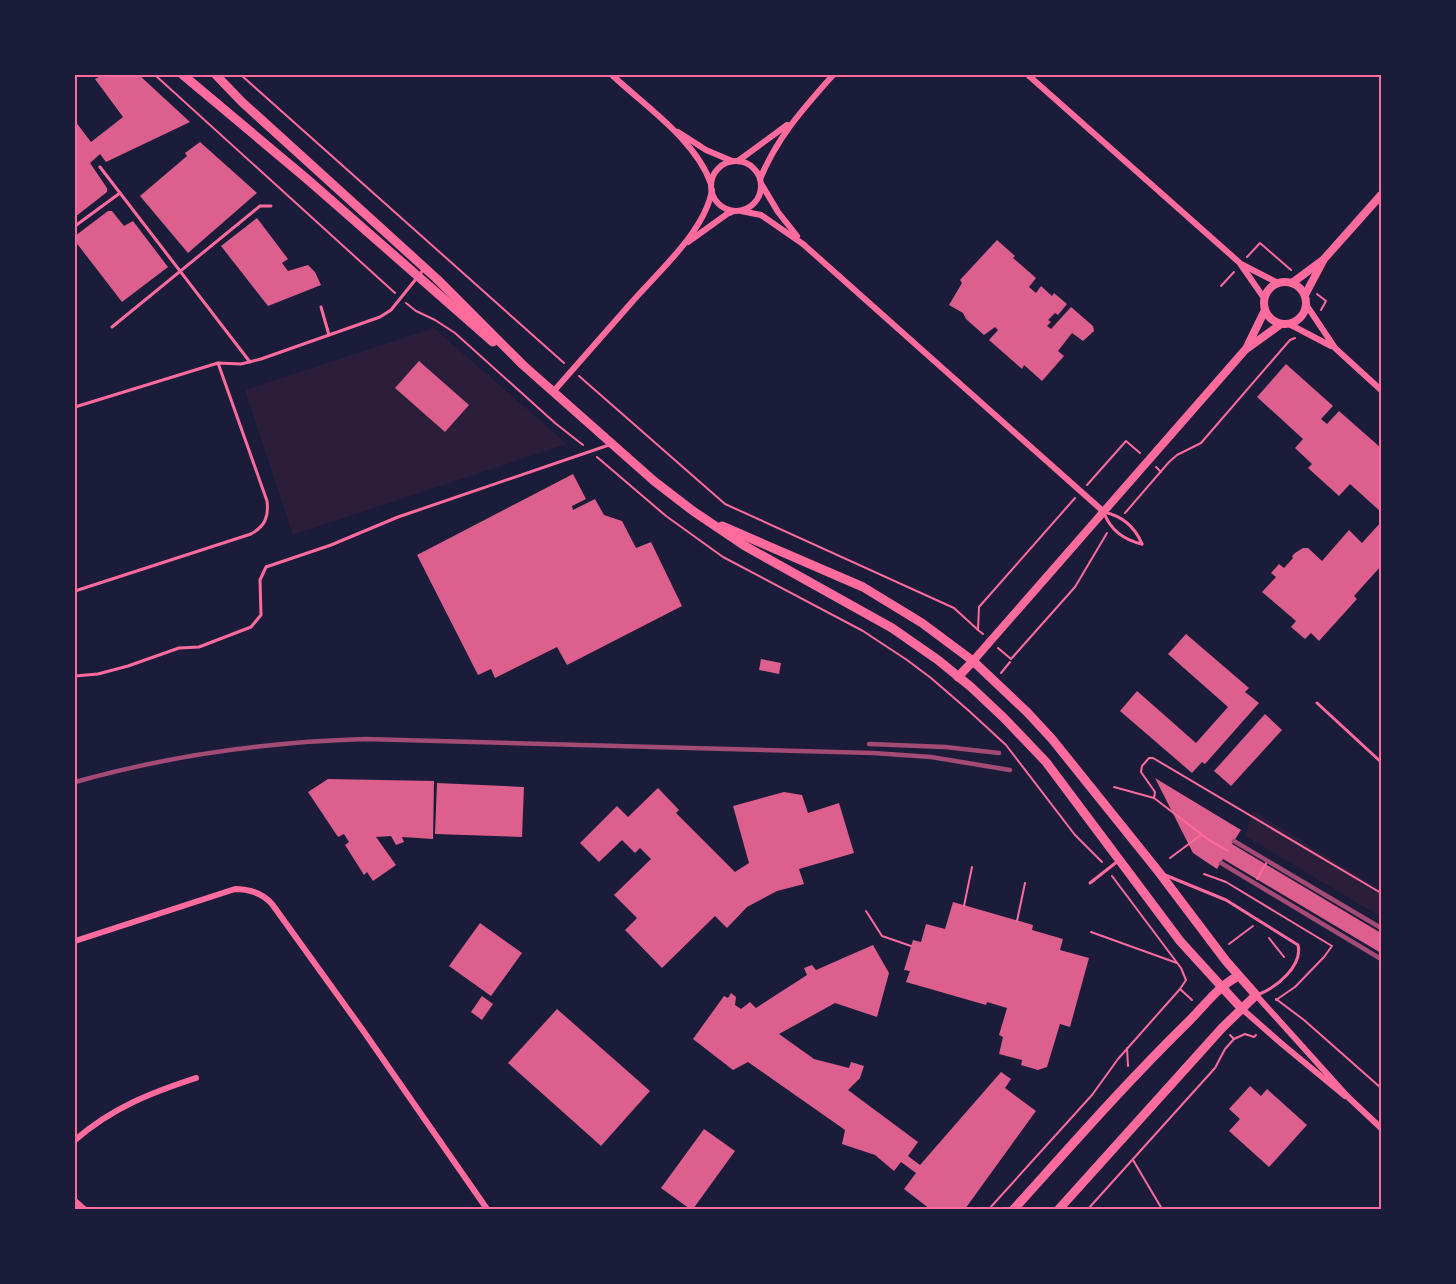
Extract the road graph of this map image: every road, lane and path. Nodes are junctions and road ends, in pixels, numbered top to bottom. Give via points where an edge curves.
1 (183, 75) edge
2 (216, 75) edge
3 (241, 75) edge
4 (612, 75) edge
5 (833, 75) edge
6 (1028, 75) edge
7 (793, 121) junction
8 (670, 127) junction
9 (735, 161) junction
10 (100, 166) dead end
11 (761, 182) junction
12 (711, 187) junction
13 (120, 193) junction
14 (1381, 195) edge
15 (271, 206) dead end
16 (738, 211) junction
17 (75, 226) edge
18 (803, 244) junction
19 (682, 246) junction
20 (1324, 259) junction
21 (1241, 264) junction
22 (425, 268) junction
23 (180, 271) junction
24 (417, 277) junction
25 (1278, 283) junction
26 (1292, 283) junction
27 (1305, 295) junction
28 (1264, 298) junction
29 (1307, 306) junction
30 (321, 307) dead end
31 (1265, 310) junction
32 (1285, 324) junction
33 (112, 327) dead end
34 (329, 335) junction
35 (1335, 348) junction
36 (1245, 350) junction
37 (250, 362) junction
38 (218, 363) junction
39 (523, 365) junction
40 (572, 370) junction
41 (1381, 390) edge
42 (553, 392) junction
43 (75, 407) edge
44 (1126, 441) dead end
45 (610, 444) junction
46 (1081, 492) junction
47 (693, 512) junction
48 (1104, 512) junction
49 (1112, 526) junction
50 (75, 591) edge
51 (978, 630) junction
52 (990, 641) junction
53 (973, 661) junction
54 (1010, 662) dead end
55 (75, 676) edge
56 (958, 676) junction
57 (995, 680) junction
58 (1317, 703) dead end
59 (1381, 762) edge
60 (1114, 787) dead end
61 (1154, 798) junction
62 (1201, 835) junction
63 (1209, 840) dead end
64 (1228, 851) dead end
65 (1170, 858) dead end
66 (1120, 860) junction
67 (1267, 862) dead end
68 (972, 867) dead end
69 (1158, 871) junction
70 (1257, 879) dead end
71 (1090, 883) dead end
72 (1025, 884) dead end
73 (1381, 893) edge
74 (964, 906) dead end
75 (866, 911) dead end
76 (1017, 921) dead end
77 (1254, 925) dead end
78 (1263, 931) dead end
79 (1091, 932) dead end
80 (75, 941) edge
81 (1229, 944) dead end
82 (911, 946) dead end
83 (1284, 957) dead end
84 (1177, 963) dead end
85 (1238, 976) junction
86 (1186, 980) dead end
87 (1220, 987) junction
88 (1267, 991) junction
89 (1256, 995) junction
90 (1241, 1008) junction
91 (1234, 1039) dead end
92 (196, 1078) dead end
93 (1381, 1088) edge
94 (1348, 1097) junction
95 (1381, 1128) edge
96 (75, 1140) edge
97 (1133, 1160) junction
98 (75, 1201) edge
99 (84, 1209) edge
100 (487, 1209) edge
101 (989, 1209) edge
102 (1014, 1209) edge
103 (1059, 1209) edge
104 (1088, 1209) edge
105 (1162, 1209) edge

1 - 24 main road via 307,178
2 - 22 main road
3 - 40 path
4 - 8 street
5 - 7 street
6 - 21 street
7 - 9 street
7 - 11 street via 774,150
8 - 9 street via 706,150
8 - 12 street via 707,171
9 - 11 street via 752,167
9 - 12 street via 717,170
10 - 13 lane
11 - 16 street via 754,204
11 - 18 street
12 - 16 street via 719,204
12 - 19 street via 703,216
13 - 17 lane
13 - 23 lane
14 - 20 street
15 - 23 lane via 260,206
16 - 18 street via 759,214
16 - 19 street via 727,214
18 - 46 street
19 - 40 street
20 - 26 street
20 - 27 street
21 - 25 street
21 - 28 street
22 - 24 lane
22 - 39 main road
23 - 33 lane
23 - 37 lane
24 - 34 lane via 386,314
24 - 39 main road
25 - 26 street
25 - 28 street
26 - 27 street
27 - 29 street
28 - 31 street
29 - 32 street via 1301,318
29 - 35 street
30 - 34 lane
31 - 32 street via 1268,316
31 - 36 street
32 - 35 street
32 - 36 street
34 - 37 lane
35 - 41 street
36 - 48 street
37 - 38 lane
38 - 43 lane
38 - 50 lane via 267,501 266,521 250,534
39 - 42 main road
40 - 42 street
40 - 51 path via 725,504 951,607
42 - 45 main road
44 - 46 path
45 - 47 main road
45 - 55 lane via 266,567 260,580 261,615 241,631 199,647 179,648 98,674
46 - 48 street
46 - 51 path via 980,607
47 - 53 main road via 863,587
47 - 56 main road via 770,562 892,628
48 - 49 lane
48 - 49 lane via 1120,518 1137,532 1142,544 1128,541
48 - 52 street
49 - 52 path via 1081,579 1011,659
51 - 52 path
52 - 53 street
53 - 56 main road
53 - 57 main road
54 - 57 path
56 - 66 main road via 1046,762
57 - 69 main road via 1052,739
58 - 59 lane
60 - 61 path
61 - 62 path
61 - 73 path via 1155,792 1141,772 1149,758
62 - 63 path
62 - 64 path
62 - 65 path
66 - 71 lane
66 - 87 main road via 1180,942
67 - 70 path
68 - 74 path
69 - 85 main road
69 - 88 lane via 1226,900 1298,945 1297,961
72 - 76 path
75 - 82 path via 882,936
77 - 81 path
78 - 83 path
79 - 84 path
80 - 100 street via 235,889 262,895 362,1029
85 - 87 main road
85 - 89 main road
86 - 101 path via 1096,1090
87 - 90 main road
87 - 102 main road
88 - 89 lane
88 - 93 path
89 - 90 main road
89 - 94 street
90 - 94 street
90 - 103 main road
91 - 97 path via 1215,1068
92 - 96 street via 130,1102
94 - 95 street
97 - 104 path
97 - 105 path
98 - 99 street

